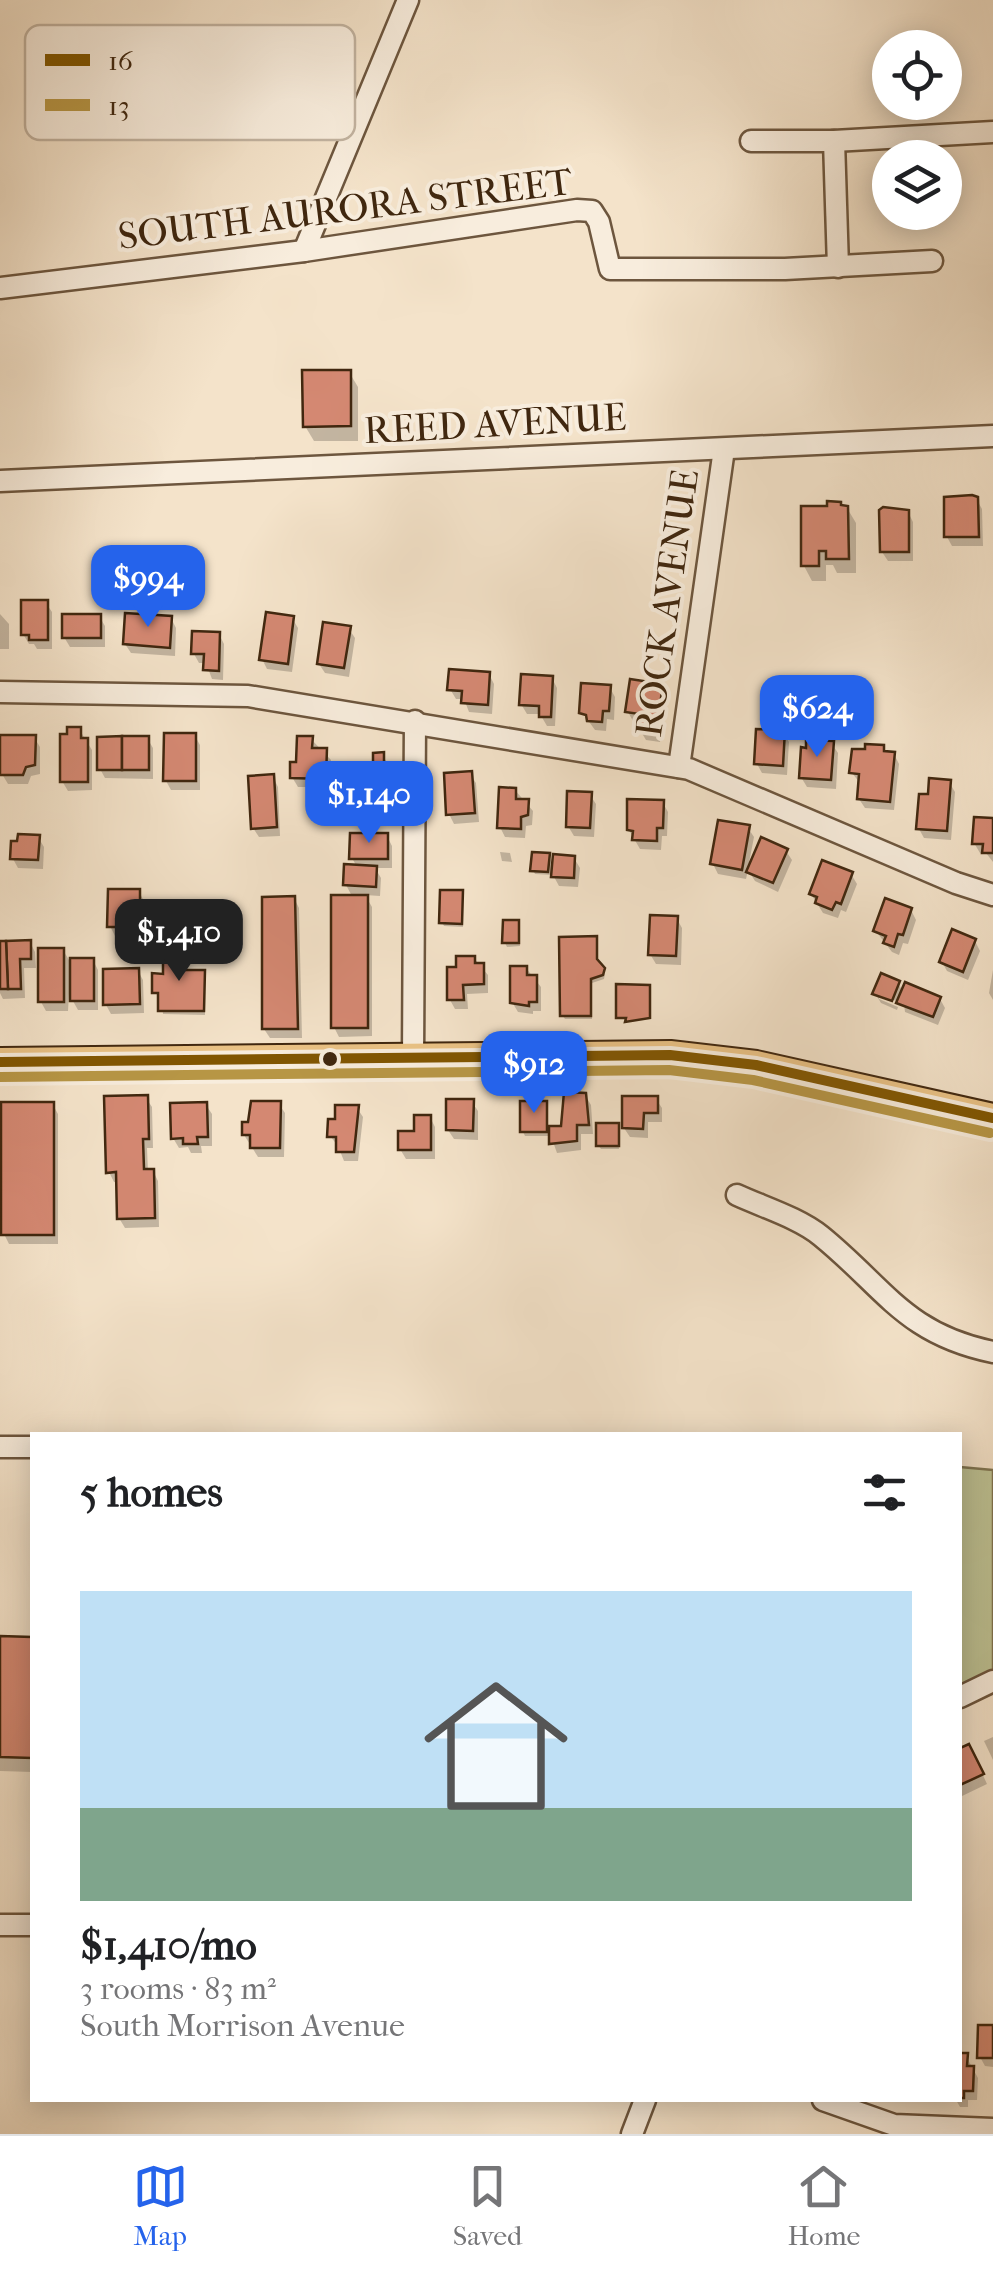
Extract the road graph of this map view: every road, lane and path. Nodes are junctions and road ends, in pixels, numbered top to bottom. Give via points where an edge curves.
1 (408, 0) edge
2 (355, 127) edge
3 (993, 132) edge
4 (350, 140) edge
5 (751, 141) dead end
6 (834, 141) junction
7 (304, 250) junction
8 (932, 260) dead end
9 (838, 266) junction
10 (0, 288) edge
11 (993, 436) edge
12 (724, 449) junction
13 (0, 482) edge
14 (0, 692) edge
15 (415, 722) junction
16 (679, 768) junction
17 (993, 895) edge
18 (413, 1058) junction
19 (0, 1062) edge
20 (993, 1118) edge
21 (737, 1195) dead end
22 (993, 1352) edge
23 (0, 1447) edge
24 (30, 1448) edge
25 (993, 1681) edge
26 (962, 1696) edge
27 (30, 1925) edge
28 (0, 1926) edge
29 (645, 2102) edge
30 (829, 2102) edge
31 (993, 2129) edge
32 (632, 2134) edge

1 - 2 street
3 - 6 street
4 - 7 street
5 - 6 street
6 - 9 street
7 - 9 street, SOUTH AURORA STREET via 577,210 592,211 599,222 610,269
7 - 10 street, SOUTH AURORA STREET
8 - 9 street, SOUTH AURORA STREET
11 - 12 street, REED AVENUE
12 - 13 street, REED AVENUE
12 - 16 street, ROCK AVENUE
14 - 15 street via 248,696
15 - 16 street
15 - 18 street
16 - 17 street
18 - 19 main road
18 - 20 main road via 714,1058
21 - 22 street via 818,1233 917,1324 962,1346
23 - 24 street
25 - 26 street
27 - 28 street
29 - 32 street
30 - 31 street via 894,2124

